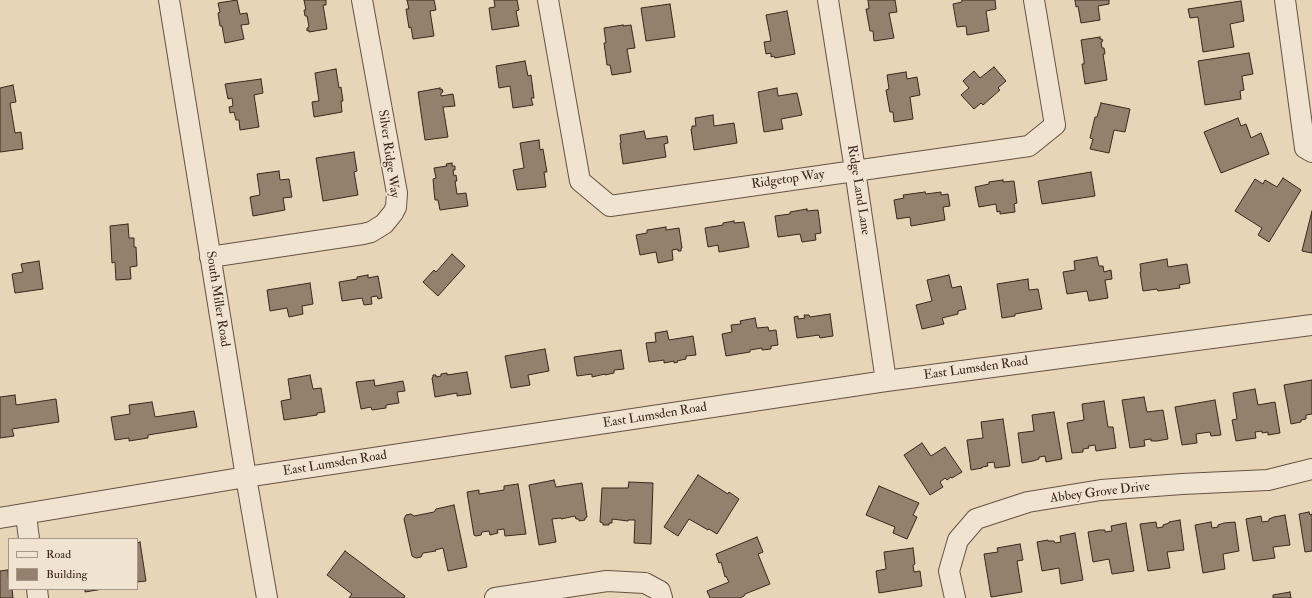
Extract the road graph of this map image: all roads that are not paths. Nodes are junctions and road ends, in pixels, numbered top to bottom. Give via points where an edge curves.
1 (169, 0) edge
2 (362, 0) edge
3 (548, 0) edge
4 (828, 0) edge
5 (1034, 0) edge
6 (1285, 0) edge
7 (1312, 152) edge
8 (855, 170) junction
9 (210, 257) junction
10 (1312, 324) edge
11 (886, 381) junction
12 (1312, 470) edge
13 (246, 477) junction
14 (26, 515) junction
15 (0, 518) edge
16 (29, 538) edge
17 (267, 598) edge
18 (495, 598) edge
19 (662, 598) edge
20 (955, 598) edge

1 - 9 street, South Miller Road
2 - 9 street, Silver Ridge Way via 397,192 393,213 384,224 363,234
3 - 8 street, Ridgetop Way via 580,181 610,206
4 - 8 street, Ridge Land Lane
5 - 8 street, Ridgetop Way via 1055,125 1029,146
6 - 7 street via 1305,148
8 - 11 street, Ridge Land Lane
9 - 13 street, South Miller Road
10 - 11 street, East Lumsden Road
11 - 13 street, East Lumsden Road
12 - 20 street, Abbey Grove Drive via 1268,480 1101,490 1028,502 976,519 958,540 950,571
13 - 14 street, East Lumsden Road
13 - 17 street, South Miller Road
14 - 15 street, East Lumsden Road
14 - 16 street
18 - 19 street via 607,581 644,583 660,591

